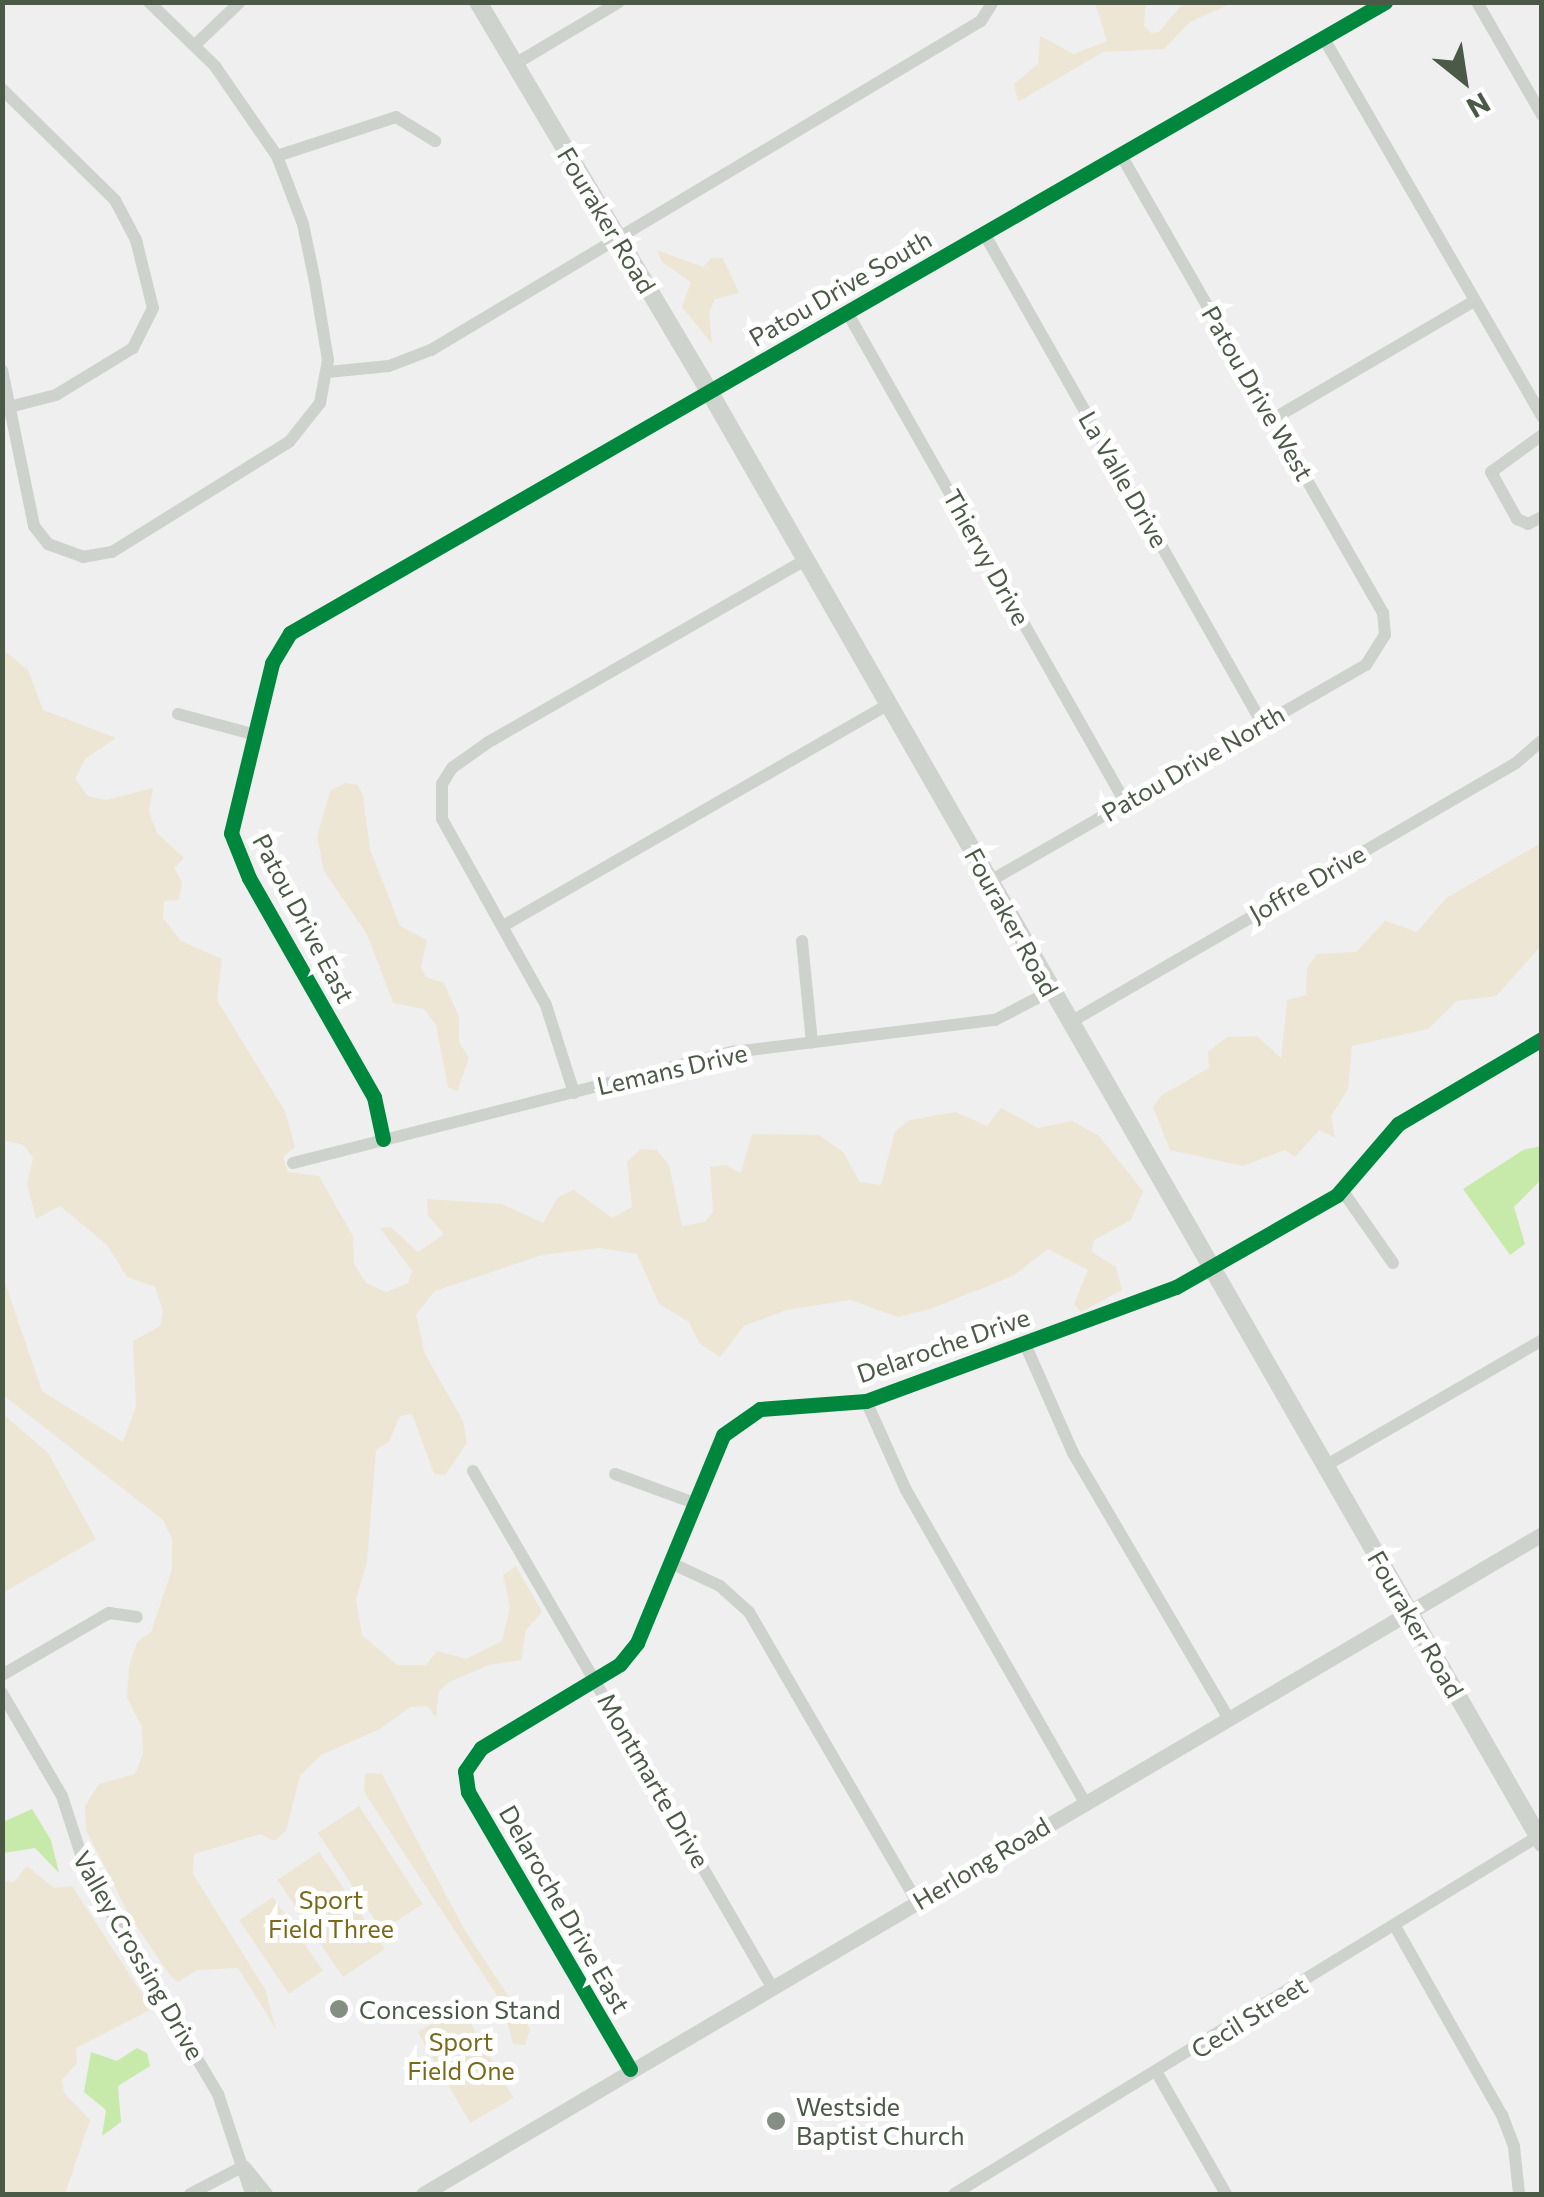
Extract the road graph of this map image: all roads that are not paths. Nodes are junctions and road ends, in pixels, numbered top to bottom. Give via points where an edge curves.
1 (149, 2) edge
2 (240, 2) edge
3 (478, 2) edge
4 (619, 2) edge
5 (1385, 2) edge
6 (1477, 2) edge
7 (989, 9) edge
8 (1324, 38) junction
9 (195, 45) junction
10 (515, 64) junction
11 (2, 89) edge
12 (1542, 115) edge
13 (435, 141) dead end
14 (1121, 155) junction
15 (277, 156) junction
16 (984, 235) junction
17 (617, 239) junction
18 (1474, 301) junction
19 (847, 312) junction
20 (2, 370) edge
21 (328, 372) junction
22 (709, 391) junction
23 (9, 407) junction
24 (1542, 417) edge
25 (1273, 419) junction
26 (1542, 435) edge
27 (1542, 516) edge
28 (805, 560) junction
29 (319, 615) joint
30 (1385, 634) joint
31 (888, 704) junction
32 (178, 714) dead end
33 (1262, 724) junction
34 (252, 734) junction
35 (1542, 740) edge
36 (1125, 802) junction
37 (990, 882) junction
38 (503, 926) junction
39 (802, 941) dead end
40 (1051, 991) junction
41 (1069, 1023) junction
42 (1542, 1039) edge
43 (812, 1043) junction
44 (574, 1092) junction
45 (383, 1139) junction
46 (293, 1163) dead end
47 (1342, 1190) junction
48 (1393, 1263) dead end
49 (1210, 1266) junction
50 (1542, 1340) edge
51 (1025, 1344) junction
52 (866, 1401) junction
53 (1325, 1466) junction
54 (473, 1471) dead end
55 (615, 1474) dead end
56 (692, 1502) junction
57 (1542, 1534) edge
58 (670, 1563) junction
59 (1409, 1612) junction
60 (137, 1617) dead end
61 (2, 1675) edge
62 (595, 1679) junction
63 (2, 1693) edge
64 (1228, 1717) junction
65 (465, 1771) joint
66 (1084, 1802) junction
67 (1540, 1839) edge
68 (916, 1902) junction
69 (1396, 1928) junction
70 (772, 1986) junction
71 (630, 2069) junction
72 (1157, 2072) junction
73 (244, 2166) junction
74 (190, 2194) edge
75 (251, 2194) edge
76 (267, 2194) edge
77 (422, 2194) edge
78 (954, 2194) edge
79 (1226, 2194) edge
80 (1518, 2194) edge

1 - 9 street
2 - 9 street
3 - 10 main road, Fouraker Road
4 - 10 street
5 - 8 street, Patou Drive South
6 - 12 street
7 - 17 street
8 - 14 street, Patou Drive South
8 - 18 street
9 - 15 street
10 - 17 main road, Fouraker Road
11 - 23 street via 116,200 153,296 152,318 133,348 88,378
13 - 15 street via 396,117
14 - 16 street, Patou Drive South
14 - 25 street, Patou Drive West
15 - 21 street via 303,224
16 - 19 street, Patou Drive South
16 - 33 street, La Valle Drive
17 - 21 street via 432,350 389,366
17 - 22 main road, Fouraker Road
18 - 24 street
18 - 25 street
19 - 22 street, Patou Drive South
19 - 36 street, Thiervy Drive
20 - 23 street
21 - 23 street via 313,415 289,442 112,552 66,554 48,544 26,506
22 - 28 main road, Fouraker Road
22 - 29 street, Patou Drive South
25 - 30 street, Patou Drive West via 1383,614
26 - 27 street via 1492,472 1516,519 1528,524
28 - 31 main road, Fouraker Road
28 - 38 street via 452,768 440,792 442,819
29 - 34 street, Patou Drive East via 278,648
30 - 33 street, Patou Drive North via 1366,665
31 - 37 main road, Fouraker Road
31 - 38 street
32 - 34 street
33 - 36 street, Patou Drive North
34 - 45 street, Patou Drive East via 232,814 235,850 374,1097
35 - 41 street, Joffre Drive via 1516,762
36 - 37 street, Patou Drive North
37 - 40 main road, Fouraker Road
38 - 44 street via 546,1005
39 - 43 street
40 - 41 main road, Fouraker Road
40 - 43 street, Lemans Drive via 996,1020
41 - 49 main road, Fouraker Road
42 - 47 street, Delaroche Drive via 1398,1124
43 - 44 street, Lemans Drive via 732,1052
44 - 45 street, Lemans Drive
45 - 46 street, Lemans Drive
47 - 48 street
47 - 49 street, Delaroche Drive
49 - 51 street, Delaroche Drive via 1134,1304
49 - 53 main road, Fouraker Road
50 - 53 street
51 - 52 street, Delaroche Drive
51 - 64 street via 1044,1398
52 - 56 street, Delaroche Drive via 783,1404 748,1415 723,1436
52 - 66 street via 906,1490
53 - 59 main road, Fouraker Road
54 - 62 street, Montmarte Drive
55 - 56 street
56 - 58 street, Delaroche Drive
57 - 59 street, Herlong Road
58 - 62 street, Delaroche Drive via 636,1643 620,1664
58 - 68 street via 720,1586 749,1612
59 - 64 street, Herlong Road
59 - 67 main road, Fouraker Road
60 - 61 street via 109,1613
62 - 65 street, Delaroche Drive via 480,1748
62 - 70 street, Montmarte Drive
63 - 73 street, Valley Crossing Drive via 62,1796 86,1870 218,2094
64 - 66 street, Herlong Road
65 - 71 street, Delaroche Drive East via 468,1792
66 - 68 street, Herlong Road
67 - 69 street, Cecil Street
68 - 70 street, Herlong Road
69 - 72 street, Cecil Street
69 - 80 street via 1502,2114 1514,2147
70 - 71 street, Herlong Road
71 - 77 street, Herlong Road
72 - 78 street, Cecil Street
72 - 79 street
73 - 74 street
73 - 75 street, Valley Crossing Drive
73 - 76 street, Valley Crossing Drive

